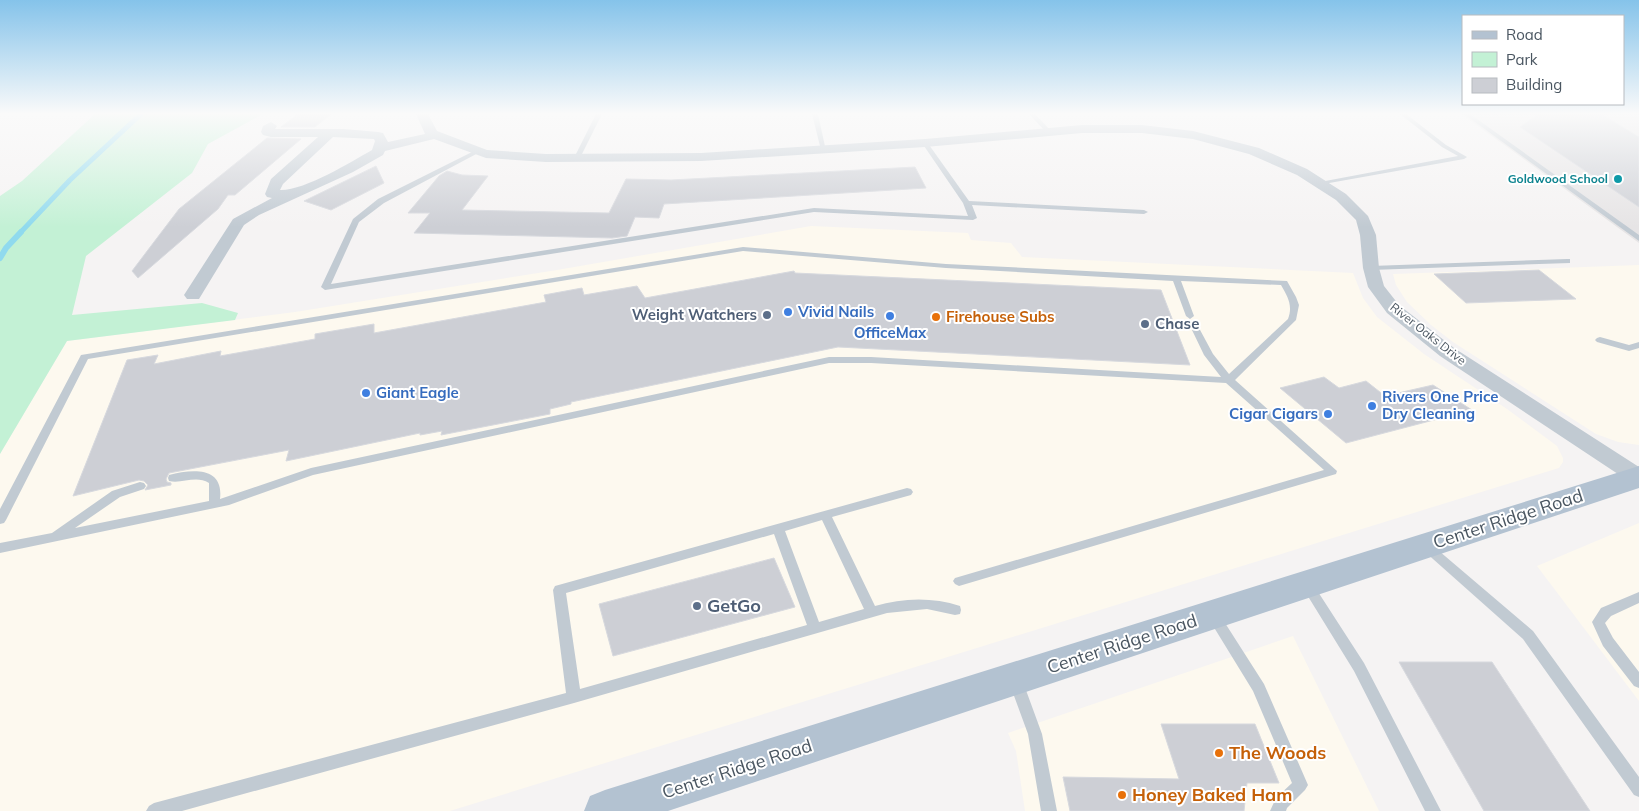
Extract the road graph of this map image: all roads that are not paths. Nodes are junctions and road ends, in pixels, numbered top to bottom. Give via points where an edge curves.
1 (309, 152) edge
2 (378, 152) edge
3 (476, 152) edge
4 (480, 152) edge
5 (580, 152) edge
6 (792, 152) edge
7 (931, 152) edge
8 (1256, 152) edge
9 (1455, 152) edge
10 (1519, 152) edge
11 (577, 158) junction
12 (1320, 184) junction
13 (297, 192) junction
14 (967, 204) junction
15 (1144, 212) dead end
16 (1639, 238) edge
17 (1567, 261) dead end
18 (1371, 268) junction
19 (1176, 278) junction
20 (193, 295) dead end
21 (1190, 316) dead end
22 (1196, 330) dead end
23 (1600, 340) dead end
24 (1639, 345) edge
25 (1230, 380) junction
26 (1639, 477) edge
27 (173, 478) dead end
28 (140, 486) dead end
29 (907, 492) dead end
30 (214, 504) junction
31 (825, 515) junction
32 (0, 520) edge
33 (778, 529) junction
34 (55, 537) junction
35 (1426, 546) junction
36 (0, 548) edge
37 (959, 581) dead end
38 (1307, 584) junction
39 (1639, 597) edge
40 (955, 610) dead end
41 (872, 612) junction
42 (1213, 615) junction
43 (815, 628) junction
44 (1015, 679) junction
45 (1639, 682) edge
46 (574, 697) junction
47 (1639, 790) edge
48 (154, 811) edge
49 (605, 811) edge
50 (1050, 811) edge
51 (1278, 811) edge
52 (1433, 811) edge

1 - 13 street via 276,182 272,194 283,196
2 - 13 street
3 - 14 lane via 381,201 356,221 326,287 814,210 973,218
4 - 11 street, River Oaks Drive
5 - 11 lane
6 - 11 street, River Oaks Drive via 701,157
7 - 14 lane
8 - 12 street, River Oaks Drive via 1302,172
9 - 12 lane via 1464,157
10 - 16 lane
12 - 18 street, River Oaks Drive via 1342,197 1363,219
13 - 20 street via 238,222
14 - 15 lane
17 - 18 lane
18 - 26 street, River Oaks Drive via 1376,287 1398,314 1447,352
19 - 21 lane
19 - 25 lane via 1284,283 1292,297 1296,312 1292,320
19 - 32 lane via 743,249 84,357
22 - 25 lane via 1217,367
23 - 24 lane via 1630,348
25 - 30 lane via 830,360 311,472
25 - 37 lane via 1332,470
26 - 35 main road, Center Ridge Road
27 - 30 lane via 198,476 212,479
28 - 34 lane via 116,494
29 - 31 lane
30 - 34 lane
31 - 33 lane
31 - 41 lane
33 - 43 lane
33 - 46 lane via 558,590
34 - 36 lane
35 - 38 main road, Center Ridge Road
35 - 47 lane via 1528,635
38 - 42 main road, Center Ridge Road
38 - 52 lane via 1359,667
39 - 45 lane via 1606,612 1598,622 1608,642
40 - 41 lane via 915,604
41 - 43 lane
42 - 44 main road, Center Ridge Road
42 - 51 lane via 1259,688 1300,785 1282,802
43 - 46 lane
44 - 49 main road, Center Ridge Road
44 - 50 lane via 1035,734
46 - 48 lane

